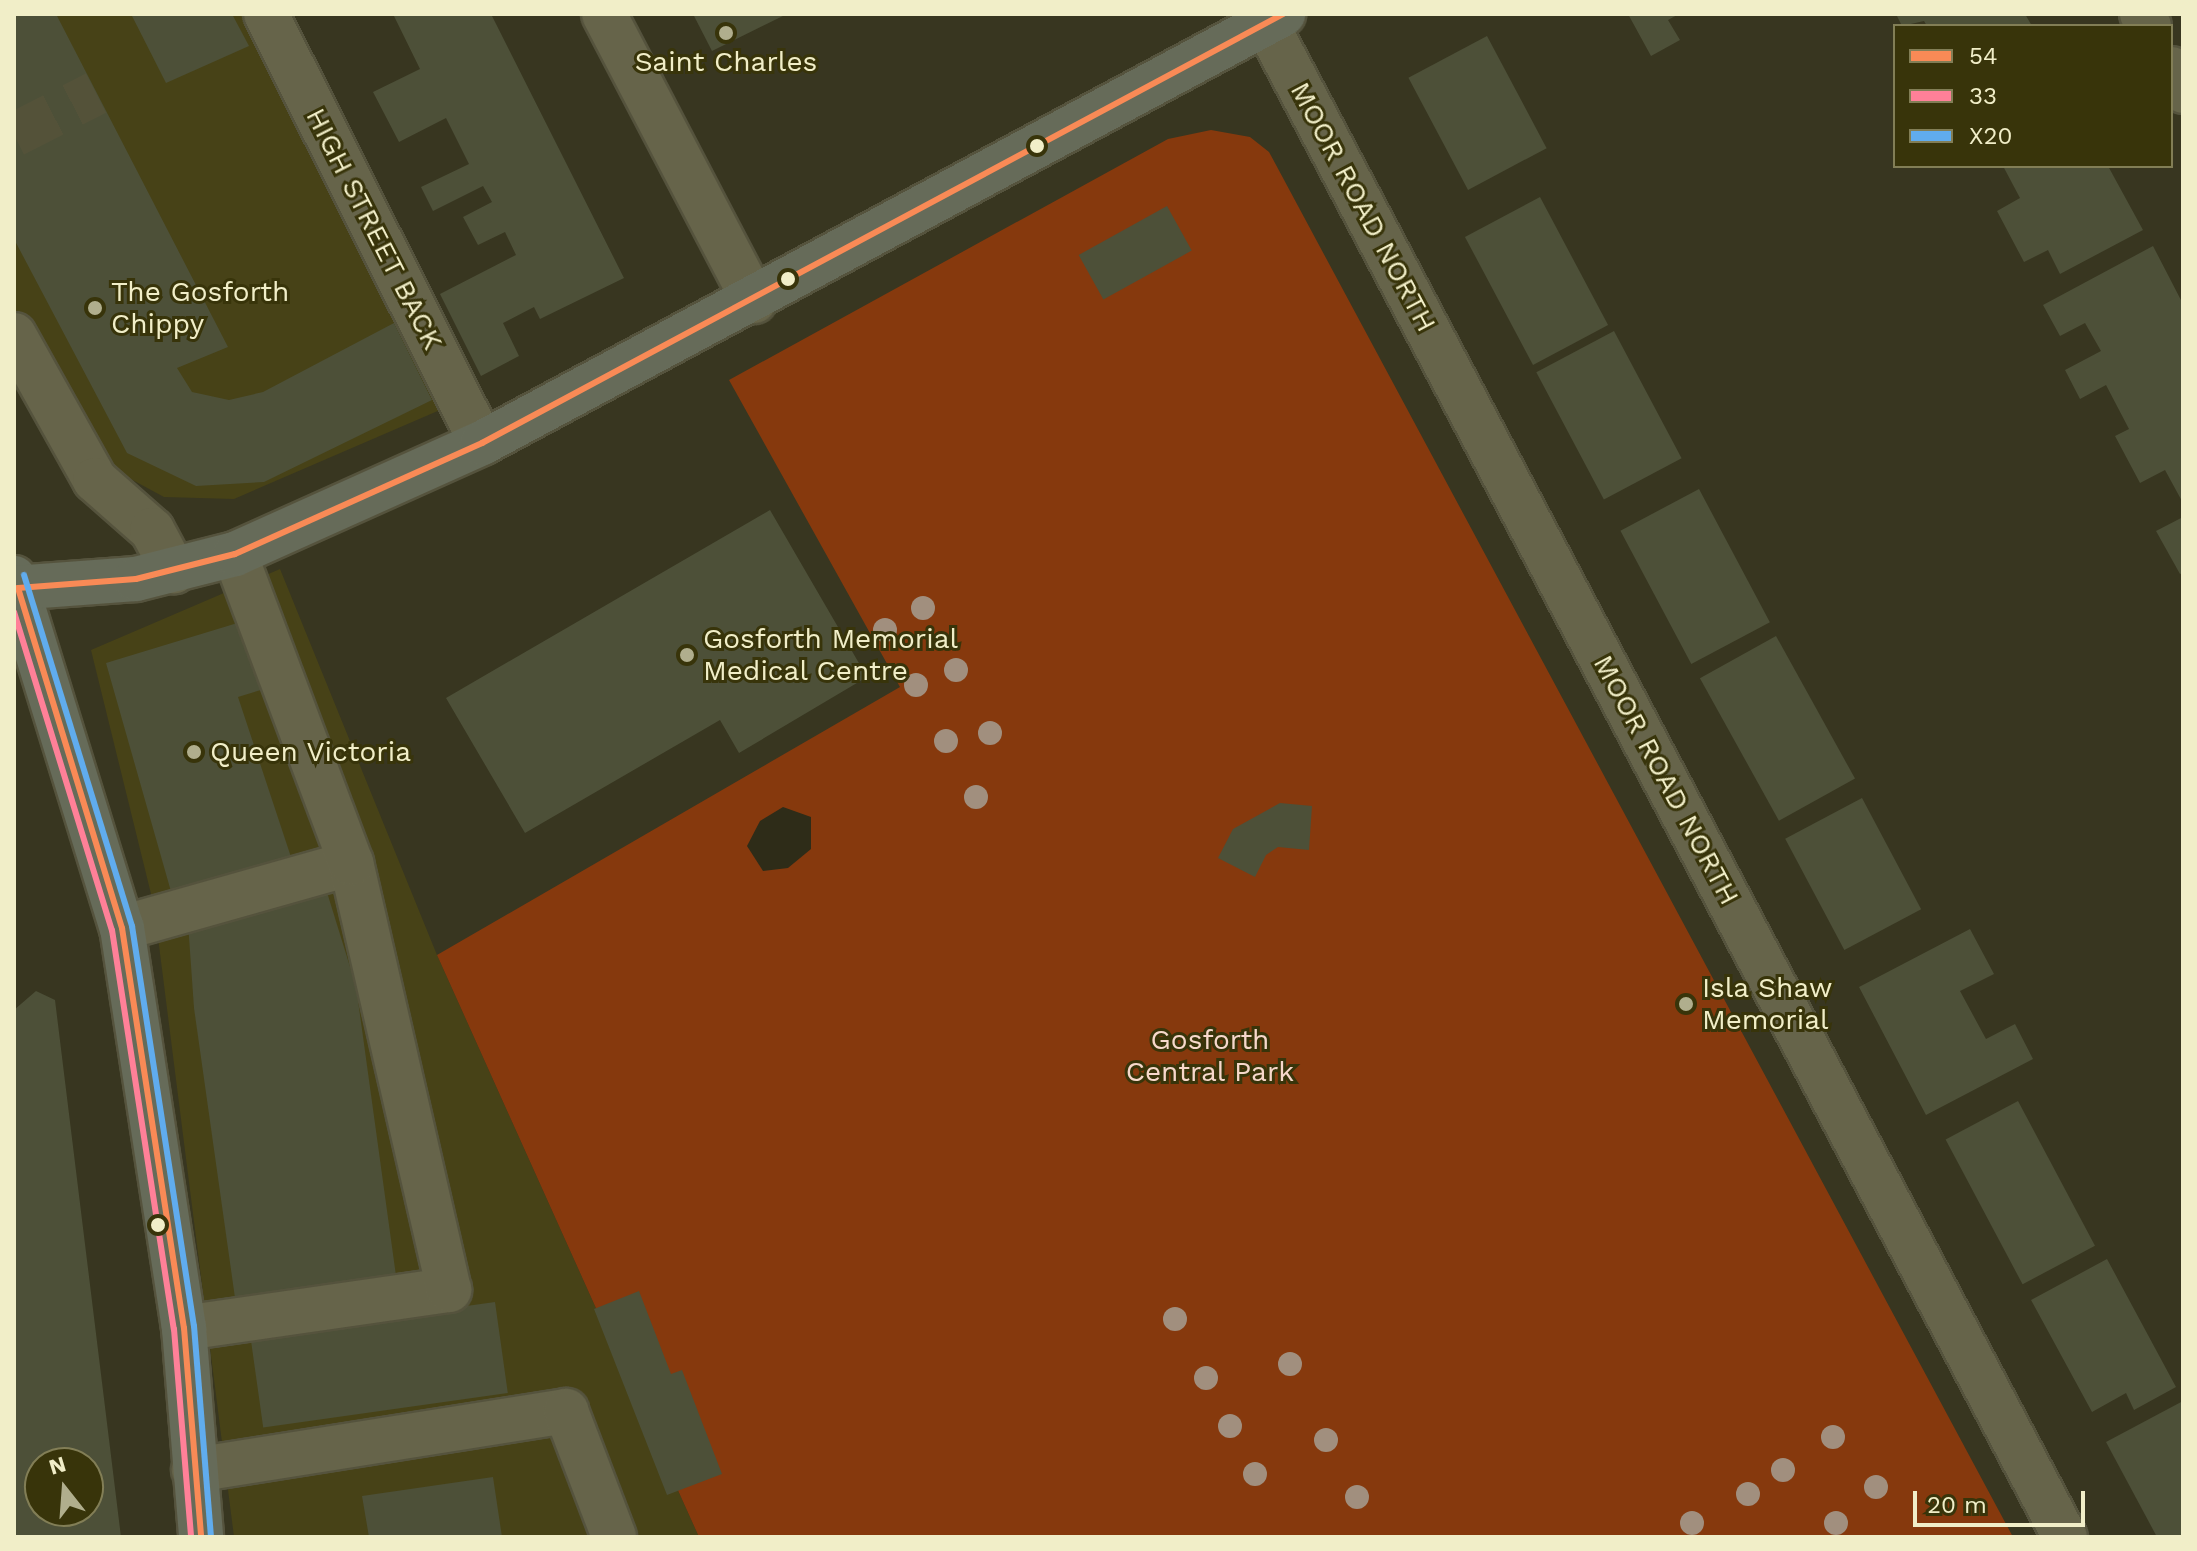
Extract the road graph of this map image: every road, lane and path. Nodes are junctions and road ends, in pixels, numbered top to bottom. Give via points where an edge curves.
1 (266, 14) edge
2 (604, 14) edge
3 (1270, 17) edge
4 (2173, 73) edge
5 (2183, 91) edge
6 (754, 301) junction
7 (14, 335) edge
8 (482, 443) junction
9 (235, 554) junction
10 (174, 571) junction
11 (15, 585) edge
12 (351, 863) junction
13 (122, 928) junction
14 (184, 1328) junction
15 (194, 1470) junction
16 (201, 1537) edge
17 (614, 1537) edge
18 (2065, 1537) edge

1 - 8 street, HIGH STREET BACK
2 - 6 street
3 - 6 main road
3 - 18 street, MOOR ROAD NORTH
4 - 5 street
6 - 8 main road
7 - 10 street via 95,480 152,530
8 - 9 main road
9 - 10 main road
9 - 12 street
10 - 11 main road via 136,579
11 - 13 main road
12 - 13 street
12 - 14 street via 449,1290
13 - 14 main road
14 - 15 main road
15 - 16 main road
15 - 17 street via 566,1411

